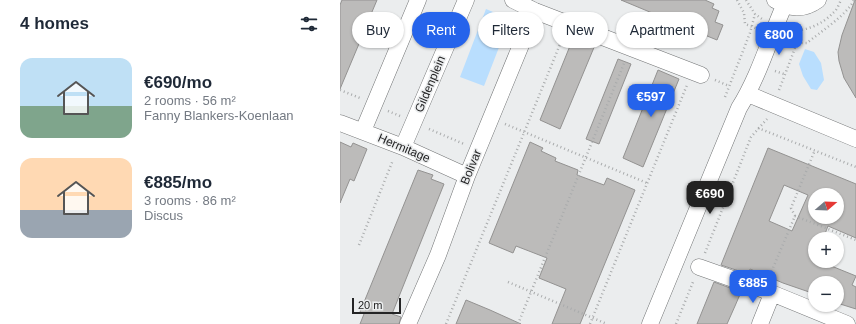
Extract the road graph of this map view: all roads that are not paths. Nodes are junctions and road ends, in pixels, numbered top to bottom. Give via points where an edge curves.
1 (418, 0) edge
2 (466, 0) edge
3 (513, 0) edge
4 (818, 0) edge
5 (779, 3) edge
6 (535, 12) edge
7 (544, 15) edge
8 (520, 48) edge
9 (696, 73) road end
10 (748, 94) junction
11 (340, 123) edge
12 (363, 132) junction
13 (856, 139) edge
14 (401, 146) junction
15 (467, 176) junction
16 (699, 267) road end
17 (768, 292) junction
18 (408, 324) edge
19 (650, 324) edge
20 (760, 324) edge
21 (847, 324) edge

1 - 12 street
2 - 14 street, Gildenplein
3 - 6 street
4 - 5 street via 807,6 795,8
5 - 10 street
7 - 9 street
8 - 15 street, Bolivar
10 - 13 street
10 - 19 street via 728,135
11 - 12 street, Hermitage
12 - 14 street, Hermitage
14 - 15 street, Hermitage
15 - 18 street, Bolivar
16 - 17 street
17 - 20 street
17 - 21 street

